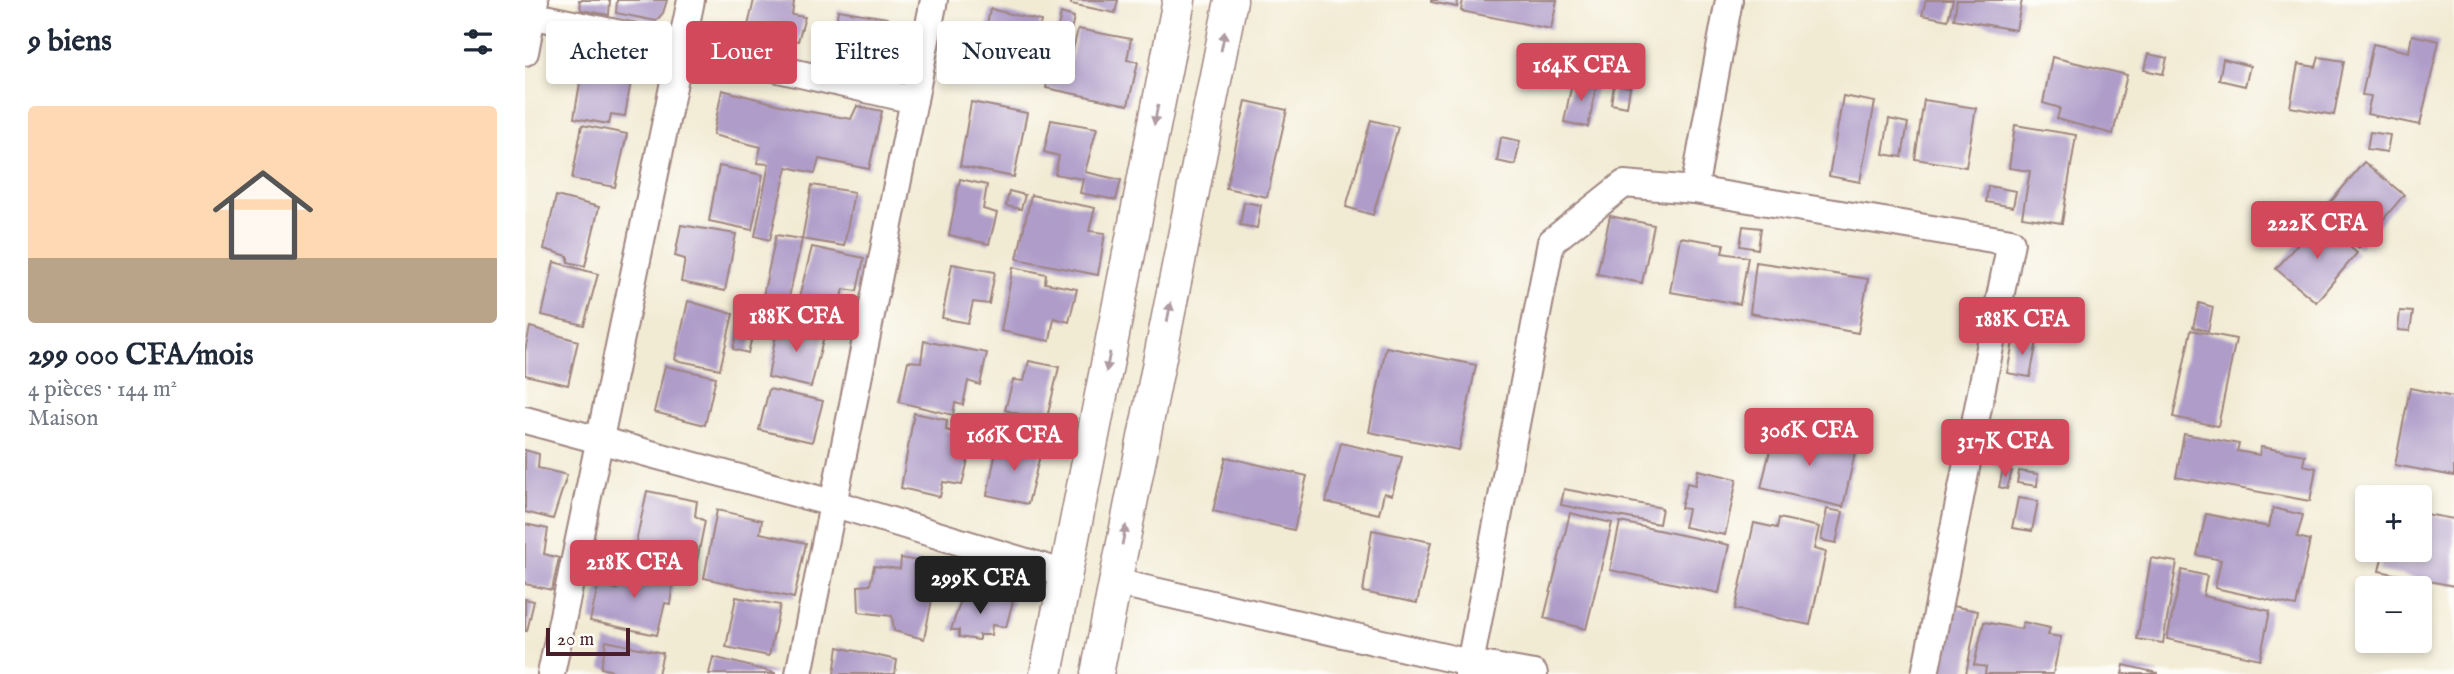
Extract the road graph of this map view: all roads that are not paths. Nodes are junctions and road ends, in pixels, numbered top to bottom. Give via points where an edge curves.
1 (691, 0) edge
2 (934, 0) edge
3 (1179, 0) edge
4 (1231, 0) edge
5 (1729, 0) edge
6 (531, 10) edge
7 (683, 47) junction
8 (525, 52) edge
9 (914, 100) junction
10 (1694, 190) junction
11 (525, 420) edge
12 (601, 442) junction
13 (832, 503) junction
14 (1066, 574) junction
15 (1115, 582) junction
16 (1469, 668) edge
17 (551, 674) edge
18 (799, 674) edge
19 (1046, 674) edge
20 (1097, 674) edge
21 (1534, 674) edge
22 (1925, 674) edge

1 - 7 street
2 - 9 street
3 -> 14 street
15 -> 4 street
5 - 10 street
6 - 7 street
6 - 8 street
7 - 9 street
7 - 12 street
9 - 13 street
10 - 16 street via 1624,184 1551,242
10 - 22 street via 2011,242
11 - 12 street
12 - 13 street
12 - 17 street
13 - 14 street
13 - 18 street
14 - 19 street
15 - 16 street
15 - 20 street
16 - 21 street

